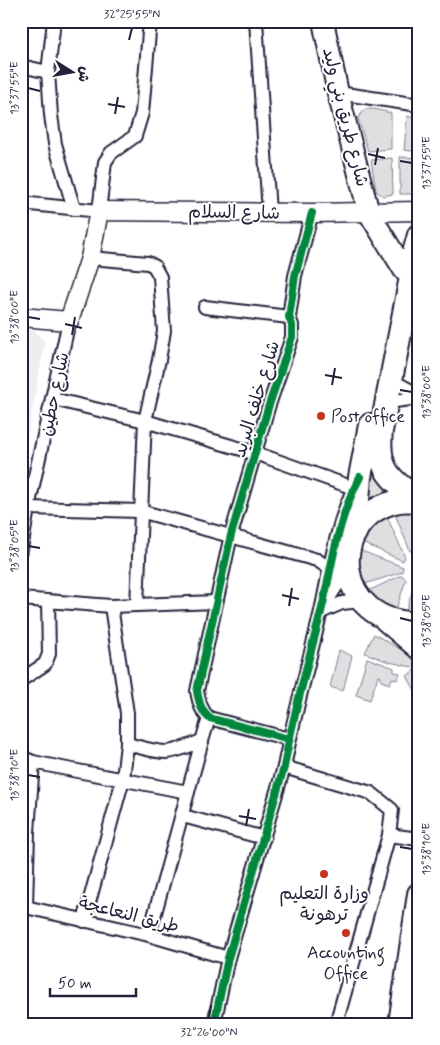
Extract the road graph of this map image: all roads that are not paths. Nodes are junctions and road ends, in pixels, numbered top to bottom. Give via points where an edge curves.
1 (54, 21) edge
2 (150, 21) edge
3 (256, 21) edge
4 (323, 21) edge
5 (21, 66) edge
6 (48, 72) junction
7 (338, 93) junction
8 (419, 105) edge
9 (21, 203) edge
10 (74, 209) junction
11 (99, 210) junction
12 (419, 211) edge
13 (269, 212) junction
14 (312, 213) junction
15 (369, 213) junction
16 (419, 235) edge
17 (90, 258) junction
18 (407, 266) junction
19 (205, 307) dead end
20 (21, 317) edge
21 (289, 317) junction
22 (69, 321) junction
23 (389, 391) junction
24 (419, 397) edge
25 (53, 399) junction
26 (145, 421) junction
27 (255, 453) junction
28 (357, 483) junction
29 (419, 500) edge
30 (28, 508) junction
31 (140, 511) junction
32 (355, 533) junction
33 (231, 535) junction
34 (21, 550) edge
35 (340, 565) junction
36 (360, 598) junction
37 (21, 600) edge
38 (48, 602) junction
39 (216, 602) junction
40 (137, 605) junction
41 (111, 606) junction
42 (321, 612) junction
43 (386, 619) junction
44 (419, 623) edge
45 (419, 648) edge
46 (21, 680) edge
47 (209, 718) junction
48 (289, 739) junction
49 (202, 741) junction
50 (127, 744) junction
51 (27, 759) edge
52 (284, 767) junction
53 (123, 779) junction
54 (188, 792) junction
55 (183, 816) junction
56 (389, 835) junction
57 (264, 838) junction
58 (419, 839) edge
59 (419, 894) edge
60 (24, 906) edge
61 (84, 921) junction
62 (149, 935) junction
63 (228, 958) junction
64 (419, 996) edge
65 (214, 1024) edge
66 (336, 1024) edge
67 (400, 1024) edge
68 (415, 1024) edge

1 - 6 street
2 - 11 street via 142,113 135,136 111,152 105,162
3 - 13 street
4 - 7 main road, شارع طريق بني وليد
5 - 6 street
6 - 10 street via 55,144
7 - 8 street
7 - 15 main road, شارع طريق بني وليد
9 - 10 street
10 - 11 street
11 - 13 street, شارع السلام
11 - 17 street, شارع حطين
12 - 15 street, شارع السلام
13 - 14 street, شارع السلام
14 - 15 street, شارع السلام
14 - 21 street, شارع خلف البريد via 295,276
15 - 18 main road, شارع طريق بني وليد
16 - 18 highway
17 - 22 street, شارع حطين
17 - 26 street via 148,263 160,276 164,331
18 - 23 highway via 411,277
18 - 28 highway via 400,280 388,351
19 - 21 street
20 - 22 street
21 - 27 street, شارع خلف البريد via 292,337
22 - 25 street, شارع حطين
23 - 24 street
23 - 24 street
23 - 29 highway via 379,448 381,460 395,482
25 - 26 street
25 - 30 street, شارع حطين
26 - 27 street
26 - 31 street
27 - 28 street
27 - 33 street, شارع خلف البريد
28 - 32 highway
28 - 35 street via 337,534
29 - 32 highway via 401,500 382,506 367,517
30 - 31 street
30 - 34 street, شارع حطين
31 - 33 street
31 - 40 street
32 - 35 highway
33 - 35 street
33 - 39 street, شارع خلف البريد
35 - 36 highway
35 - 42 street
36 - 42 street
36 - 43 highway
37 - 38 street
38 - 41 street
38 - 46 street via 49,654 45,664
39 - 40 street
39 - 47 street, شارع خلف البريد via 197,691 204,714
40 - 41 street
41 - 50 street via 126,705
42 - 48 street
43 - 44 highway via 402,624
43 - 45 highway
47 - 48 street
47 - 49 street
48 - 52 street
49 - 50 street via 166,752
49 - 54 street
50 - 53 street
51 - 53 street
51 - 60 street
52 - 56 street via 371,793 392,810
52 - 57 street
53 - 54 street
53 - 61 street
54 - 55 street
55 - 57 street
55 - 62 street
56 - 58 street
56 - 66 street
57 - 63 street
59 - 67 highway
60 - 61 street, طريق النعاعجة
61 - 62 street, طريق النعاعجة
62 - 63 street, طريق النعاعجة
63 - 65 street
64 - 68 highway

